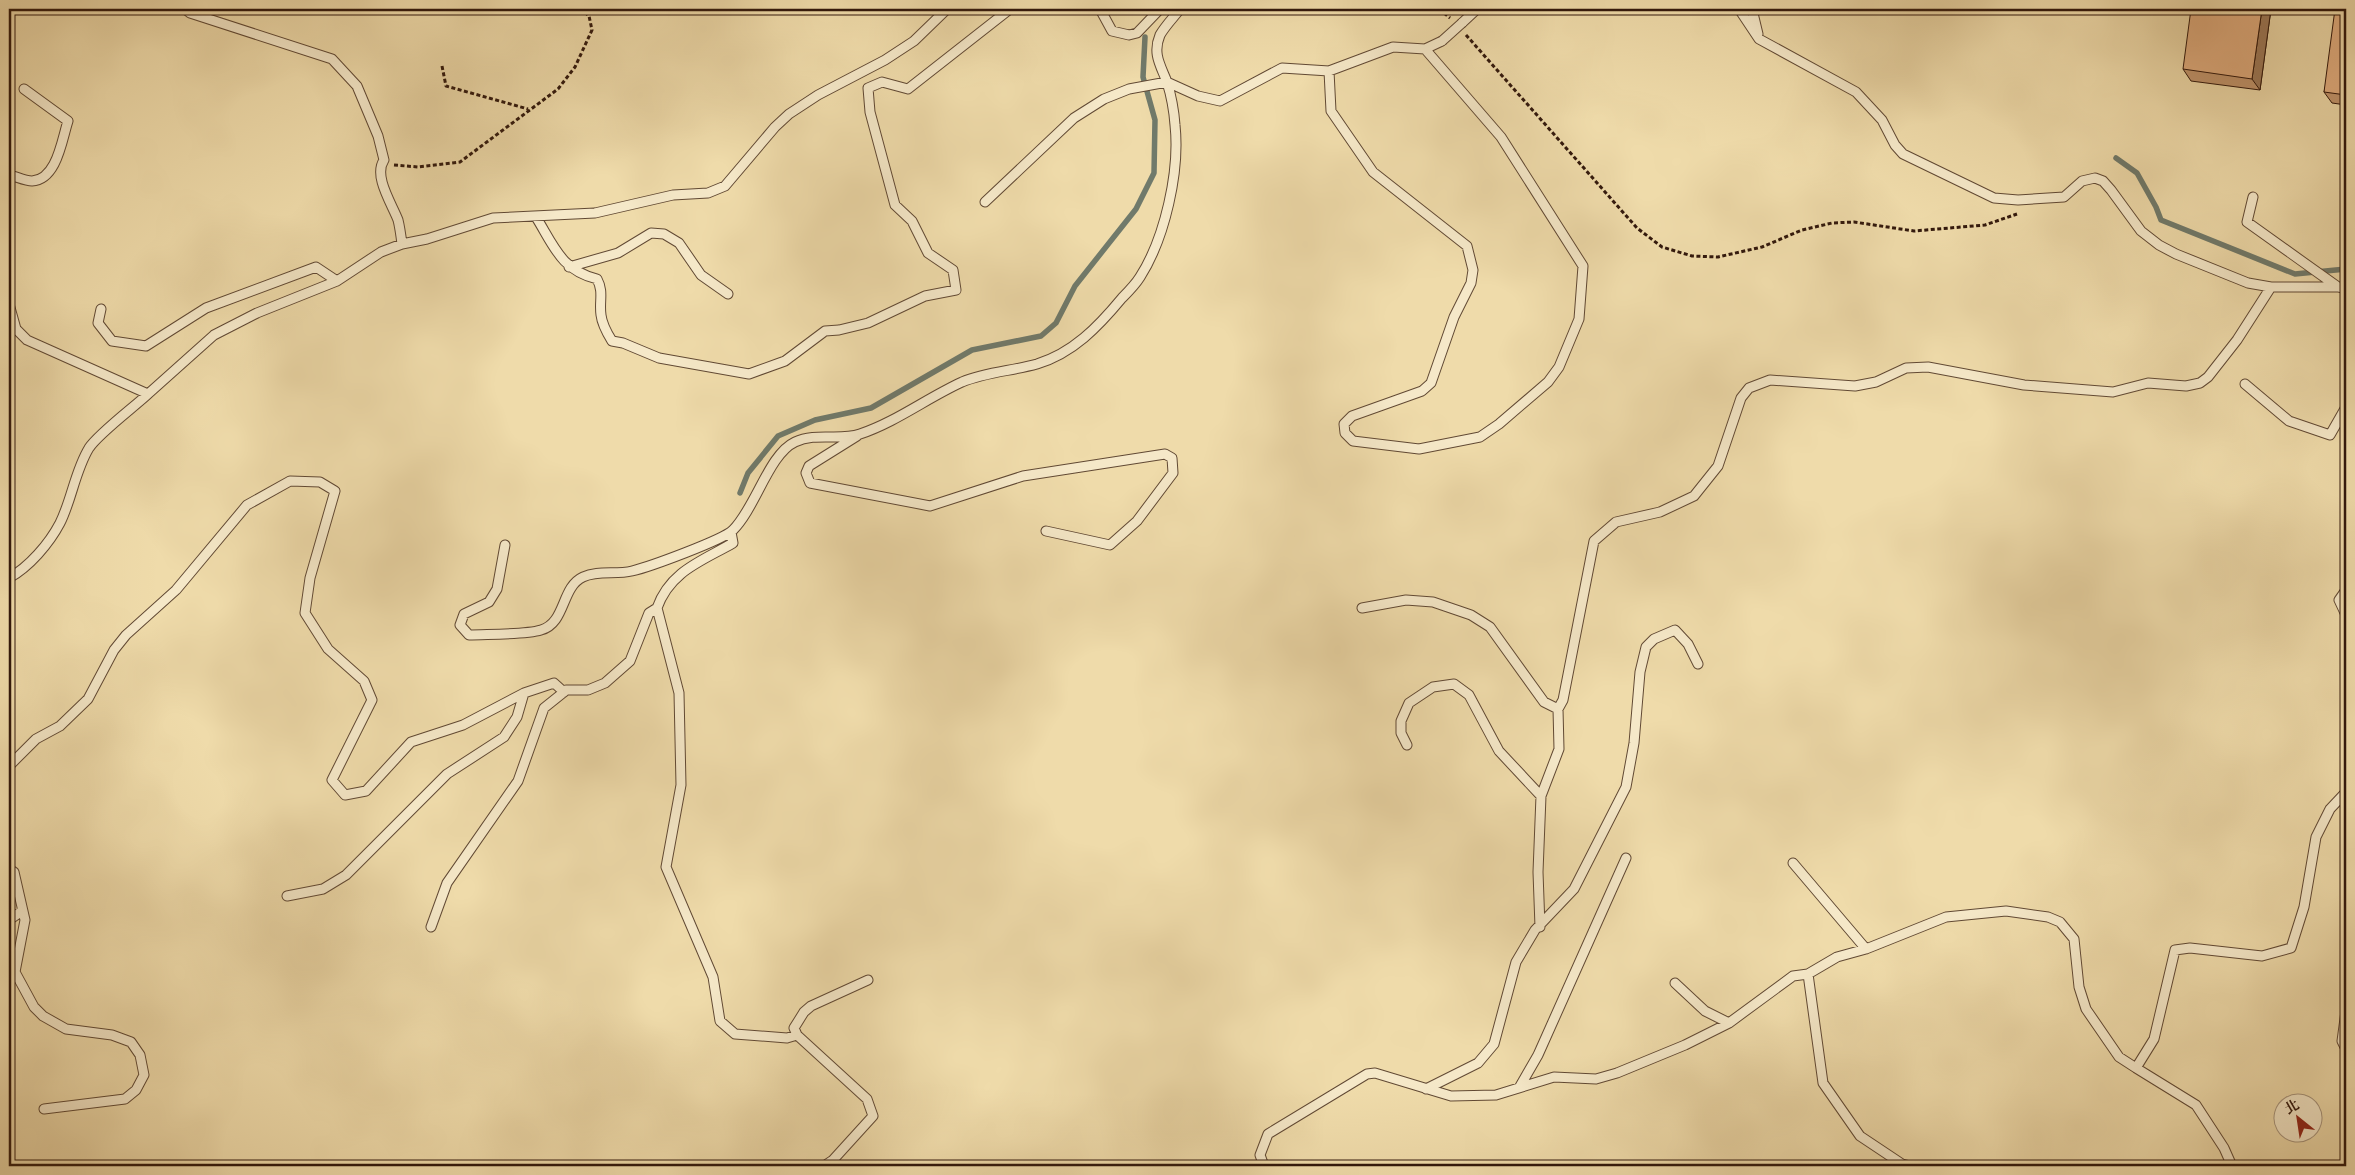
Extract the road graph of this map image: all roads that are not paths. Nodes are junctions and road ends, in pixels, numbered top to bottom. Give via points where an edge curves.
1 (185, 9) edge
2 (947, 9) edge
3 (1010, 9) edge
4 (1100, 9) edge
5 (1160, 9) edge
6 (1180, 9) edge
7 (1477, 9) edge
8 (1739, 9) edge
9 (1752, 9) edge
10 (1760, 39) junction
11 (1425, 49) junction
12 (1329, 71) junction
13 (1167, 82) junction
14 (24, 89) dead end
15 (9, 174) edge
16 (2253, 197) dead end
17 (985, 202) dead end
18 (536, 217) junction
19 (402, 244) junction
20 (569, 267) junction
21 (337, 281) junction
22 (2272, 287) junction
23 (2342, 288) edge
24 (728, 294) dead end
25 (9, 304) edge
26 (101, 309) dead end
27 (2245, 384) dead end
28 (148, 394) junction
29 (2346, 407) edge
30 (857, 436) junction
31 (1046, 531) dead end
32 (732, 532) junction
33 (505, 545) dead end
34 (9, 578) edge
35 (2346, 590) edge
36 (657, 608) junction
37 (1362, 608) dead end
38 (2346, 615) edge
39 (1698, 664) dead end
40 (564, 692) junction
41 (524, 693) junction
42 (1558, 709) junction
43 (1407, 745) dead end
44 (9, 766) edge
45 (2346, 792) edge
46 (1541, 796) junction
47 (1626, 858) dead end
48 (1793, 863) dead end
49 (9, 869) edge
50 (288, 896) dead end
51 (22, 911) junction
52 (9, 920) edge
53 (431, 927) dead end
54 (1540, 927) junction
55 (1866, 949) junction
56 (1808, 974) junction
57 (868, 980) dead end
58 (1675, 982) dead end
59 (2346, 1011) edge
60 (1729, 1023) junction
61 (797, 1035) junction
62 (2346, 1049) edge
63 (2136, 1068) junction
64 (1519, 1088) junction
65 (1426, 1089) junction
66 (44, 1109) dead end
67 (824, 1166) edge
68 (1264, 1166) edge
69 (1763, 1166) edge
70 (1778, 1166) edge
71 (1910, 1166) edge
72 (2232, 1166) edge

1 - 19 lane via 332,59 357,86 378,136 384,160 381,164 383,184 398,222
2 - 18 lane via 914,41 789,114 725,186 708,193 673,195 595,212
3 - 20 lane via 908,89 882,82 868,88 870,112 895,205 912,221 928,253 953,270 956,290 925,296 868,323 826,331 785,361 749,374 659,358 612,341 600,313 602,288 597,279 580,275
4 - 5 lane via 1112,31 1129,35 1137,33
6 - 13 lane via 1160,37 1157,60
7 - 11 lane, bridge via 1442,41
8 - 10 lane
9 - 10 lane
10 - 22 lane via 1856,92 1882,120 1903,154 1994,198 2064,197 2082,181 2095,178 2103,181 2141,230 2159,246 2248,283
11 - 12 lane via 1394,47
11 - 12 lane via 1501,137 1583,266 1579,319 1559,367 1548,382 1480,437 1419,449 1353,440 1345,433 1344,424 1352,416 1422,391 1431,383 1454,317 1471,283 1473,270 1467,246 1374,172 1331,111
12 - 13 lane via 1282,68 1220,101 1198,96
13 - 17 lane via 1129,89 1104,99 1074,118
13 - 30 lane via 1175,126 1176,164 1158,241 1139,278 1100,324 1070,350 1037,364 982,375 961,383
14 - 15 lane via 68,120 53,166 46,175 32,181
16 - 23 lane via 2247,222
18 - 19 lane via 493,218
18 - 20 lane
19 - 21 lane via 380,252
20 - 24 lane via 618,253 651,234 664,234 679,243 701,275
21 - 26 lane via 316,267 206,308 146,346 112,341 98,323
21 - 28 lane via 257,313 214,335
22 - 23 lane
22 - 42 lane via 2238,340 2208,377 2200,383 2186,386 2148,383 2113,392 2024,385 1928,367 1906,368 1876,382 1855,386 1770,380 1750,388 1741,398 1718,466 1694,496 1660,512 1616,522 1594,541 1563,700
25 - 28 lane via 16,329 27,340
27 - 29 lane via 2289,421 2330,435
28 - 34 lane via 91,446 81,462 60,523 37,554 20,572
30 - 31 lane via 809,466 806,473 810,484 930,506 1023,476 1165,454 1172,458 1173,473 1137,521 1110,545
30 - 32 lane via 817,436 792,443 780,452 748,511
32 - 33 lane via 631,572 593,574 581,578 571,588 560,614 541,630 470,635 460,624 464,614 489,602 497,589
32 - 36 lane via 733,542 684,569 662,594
35 - 38 lane via 2339,600
36 - 40 lane via 649,613 630,661 604,683 588,690
36 - 61 lane via 679,693 681,785 666,867 713,977 720,1021 736,1034 787,1038
37 - 42 lane via 1406,600 1433,602 1471,615 1490,628 1544,702
39 - 54 lane via 1688,644 1675,630 1654,639 1646,647 1626,787 1574,889
40 - 41 lane via 554,683
40 - 53 lane via 544,708 518,781 447,883
41 - 44 lane via 463,725 411,742 366,791 344,795 332,780 372,700 364,681 328,649 305,613 310,578 335,492 320,482 290,481 247,505 176,590 126,635 114,650 88,699
41 - 50 lane via 517,717 504,737 447,774 346,875 323,889
42 - 46 lane via 1559,750
43 - 46 lane via 1400,733 1409,703 1433,687 1454,684 1469,695 1500,751
45 - 63 lane via 2330,809 2316,837 2304,907 2291,948 2262,956 2190,948 2175,950 2154,1039
46 - 54 lane
47 - 64 lane via 1538,1055
48 - 55 lane
49 - 51 lane via 14,872
51 - 52 lane
51 - 66 lane via 25,920 15,972 34,1007 66,1029 112,1035 131,1042 140,1055 144,1075 136,1090 125,1099
54 - 65 lane via 1516,962 1494,1044 1478,1063
55 - 56 lane via 1837,957
55 - 63 lane via 1946,917 2006,912 2048,917 2060,922 2074,939 2079,987 2086,1009 2120,1056
56 - 60 lane via 1793,976
56 - 71 lane via 1823,1083 1860,1136
57 - 61 lane via 811,1006 794,1028
58 - 60 lane via 1705,1011
59 - 62 lane via 2342,1041
60 - 64 lane via 1618,1073 1596,1079 1554,1077
61 - 67 lane via 867,1099 873,1116
63 - 72 lane via 2196,1105
64 - 65 lane via 1496,1095 1451,1096
65 - 68 lane via 1376,1073 1367,1074 1268,1134 1260,1154
69 - 70 lane

